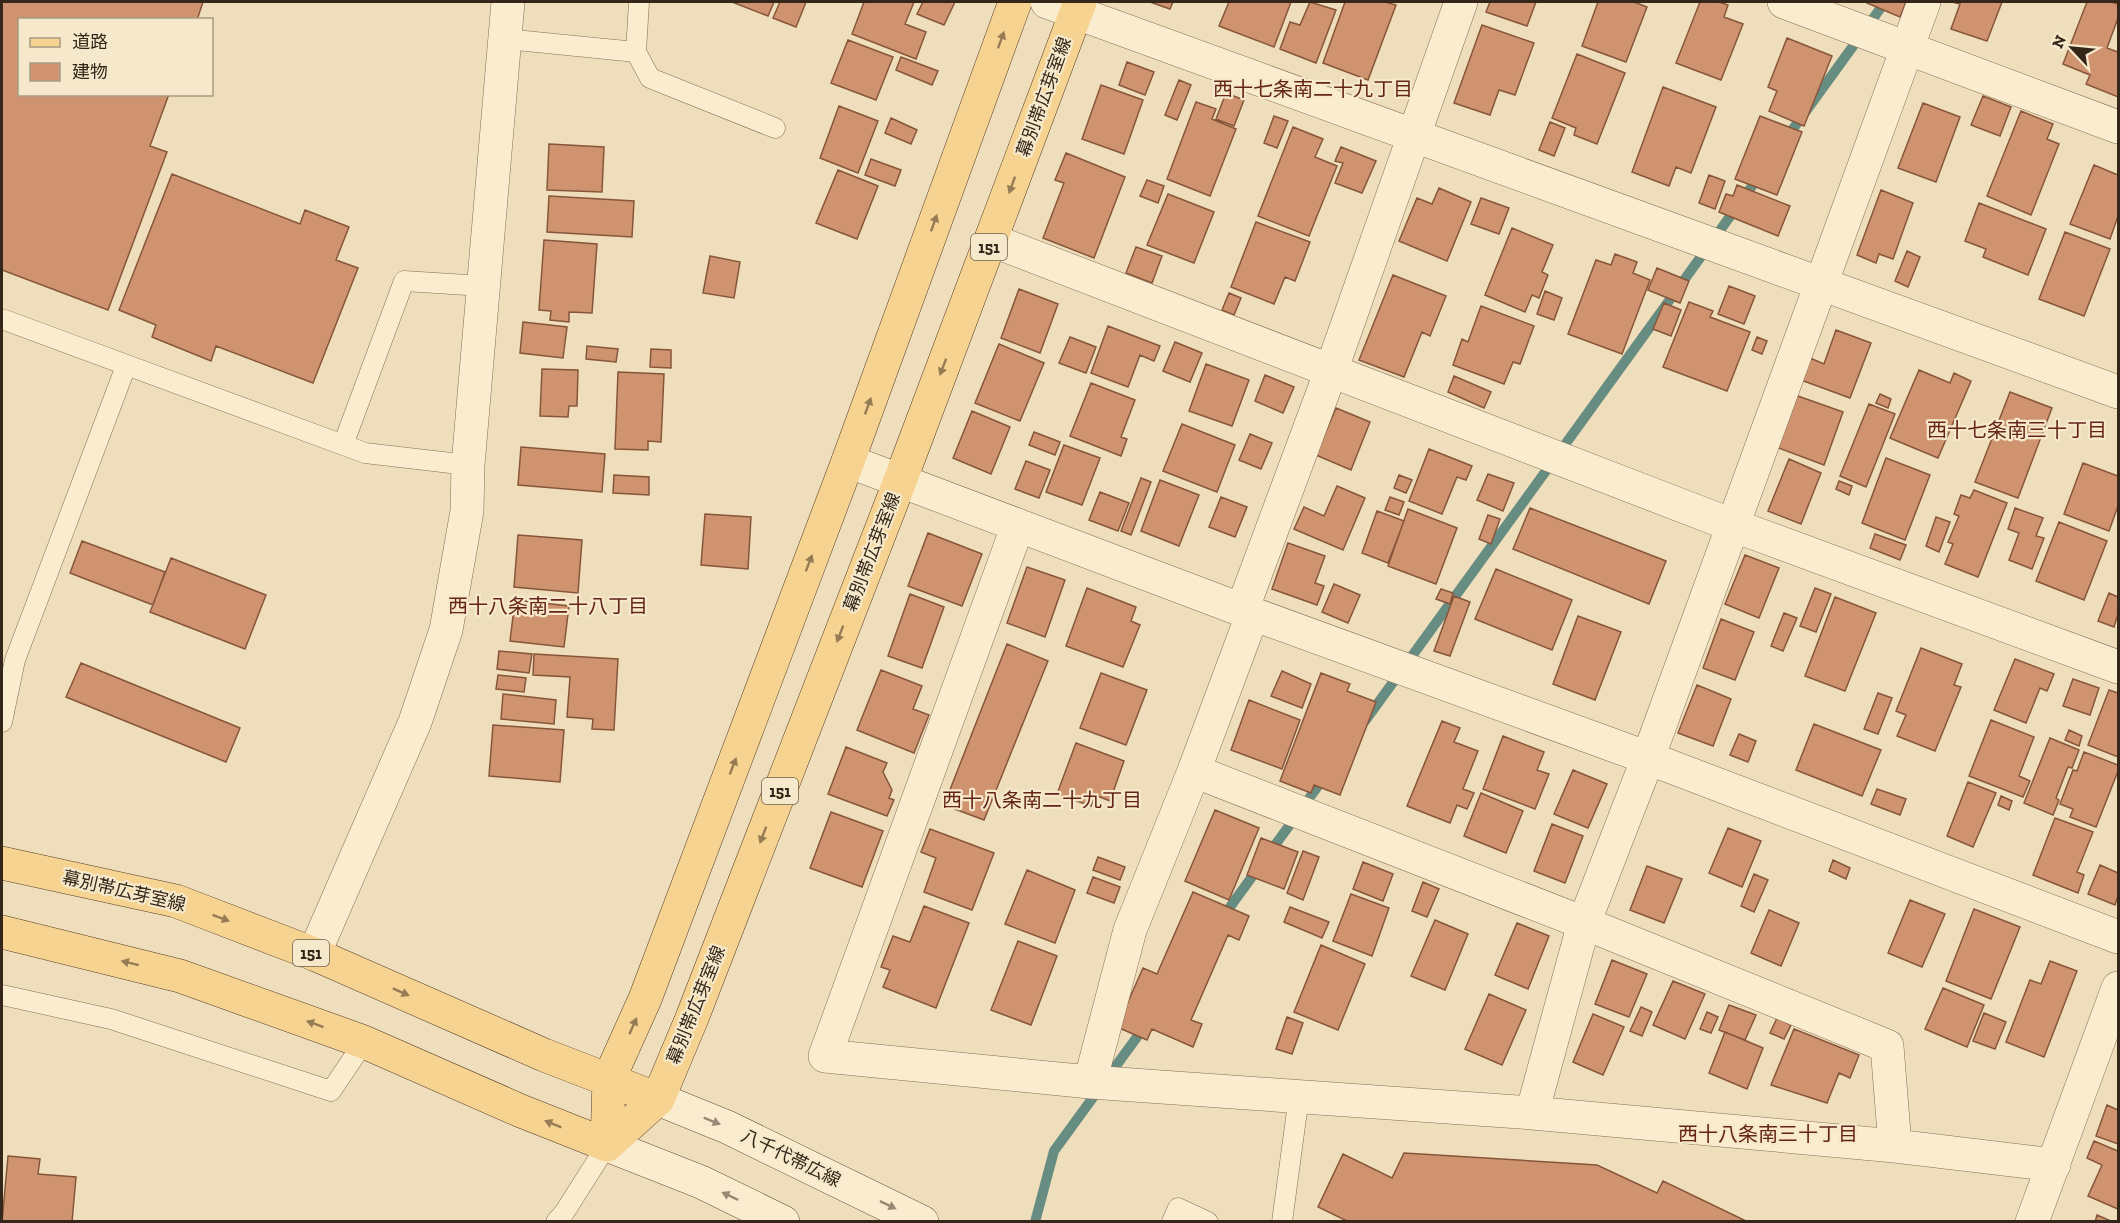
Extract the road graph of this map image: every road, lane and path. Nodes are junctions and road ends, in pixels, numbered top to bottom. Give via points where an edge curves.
1 (508, 2) edge
2 (639, 2) edge
3 (1015, 2) edge
4 (1461, 2) edge
5 (1784, 2) edge
6 (1924, 2) edge
7 (1068, 5) edge
8 (505, 39) junction
9 (1906, 48) junction
10 (636, 52) junction
11 (2118, 127) edge
12 (775, 128) dead end
13 (1413, 134) junction
14 (991, 240) junction
15 (1822, 282) junction
16 (483, 286) junction
17 (2, 319) edge
18 (126, 366) junction
19 (1331, 371) junction
20 (2118, 392) edge
21 (343, 445) junction
22 (848, 461) junction
23 (468, 465) junction
24 (900, 481) junction
25 (1018, 525) junction
26 (1732, 525) junction
27 (1247, 612) junction
28 (8, 658) edge
29 (2118, 667) edge
30 (4, 701) edge
31 (2, 722) edge
32 (1648, 758) junction
33 (1194, 771) junction
34 (2, 863) edge
35 (1584, 923) junction
36 (2, 932) edge
37 (2118, 937) edge
38 (314, 954) junction
39 (2118, 988) edge
40 (2, 995) edge
41 (364, 1042) junction
42 (2107, 1054) edge
43 (609, 1079) junction
44 (1090, 1082) junction
45 (1299, 1096) junction
46 (658, 1099) junction
47 (1532, 1113) junction
48 (607, 1145) junction
49 (1895, 1146) junction
50 (2054, 1165) junction
51 (556, 1221) edge
52 (783, 1221) edge
53 (922, 1221) edge
54 (1172, 1221) edge
55 (1208, 1221) edge
56 (1282, 1221) edge
57 (2032, 1221) edge

1 - 8 street
2 - 10 lane
22 -> 3 main road
4 - 13 street
5 - 9 street
6 - 9 street
7 - 13 street
7 -> 14 main road, 幕別帯広芽室線 / 151
8 - 10 lane
8 - 16 street
9 - 11 street
9 - 15 street
10 - 12 lane via 650,78
13 - 15 street
13 - 19 street
14 - 19 street
14 -> 24 main road, 幕別帯広芽室線 / 151
15 - 20 street
15 - 26 street
16 - 21 lane via 404,281
16 - 23 street
17 - 18 lane
18 - 21 lane
18 - 28 lane
19 - 26 street
19 - 27 street
21 - 23 lane via 365,453
22 - 24 street
43 -> 22 main road via 645,999
23 - 38 street via 467,511 446,630 415,722
24 - 25 street
24 -> 46 main road, 幕別帯広芽室線 / 151
25 - 27 street
25 - 44 street via 825,1056
26 - 29 street
26 - 32 street
27 - 32 street
27 - 33 street
28 - 30 lane
30 - 31 lane
32 - 35 street
32 - 37 street
33 - 35 street
33 - 44 street via 1130,930
34 -> 38 main road, 幕別帯広芽室線 / 151 via 176,901
35 - 47 street
35 - 49 street via 1887,1046
41 -> 36 main road via 180,976
38 -> 43 main road, 幕別帯広芽室線 / 151 via 544,1055
39 - 42 street
40 - 41 lane via 111,1019 331,1091
48 -> 41 main road
42 - 50 street
43 - 46 main road, 幕別帯広芽室線 / 151
43 - 48 main road
44 - 45 street
45 - 47 street
45 - 56 lane
46 - 48 main road, 幕別帯広芽室線 / 151
46 -> 53 street, 八千代帯広線 via 727,1127
47 - 49 street
48 - 51 lane
52 -> 48 street
49 - 50 street
50 - 57 street
54 - 55 lane via 1178,1208

